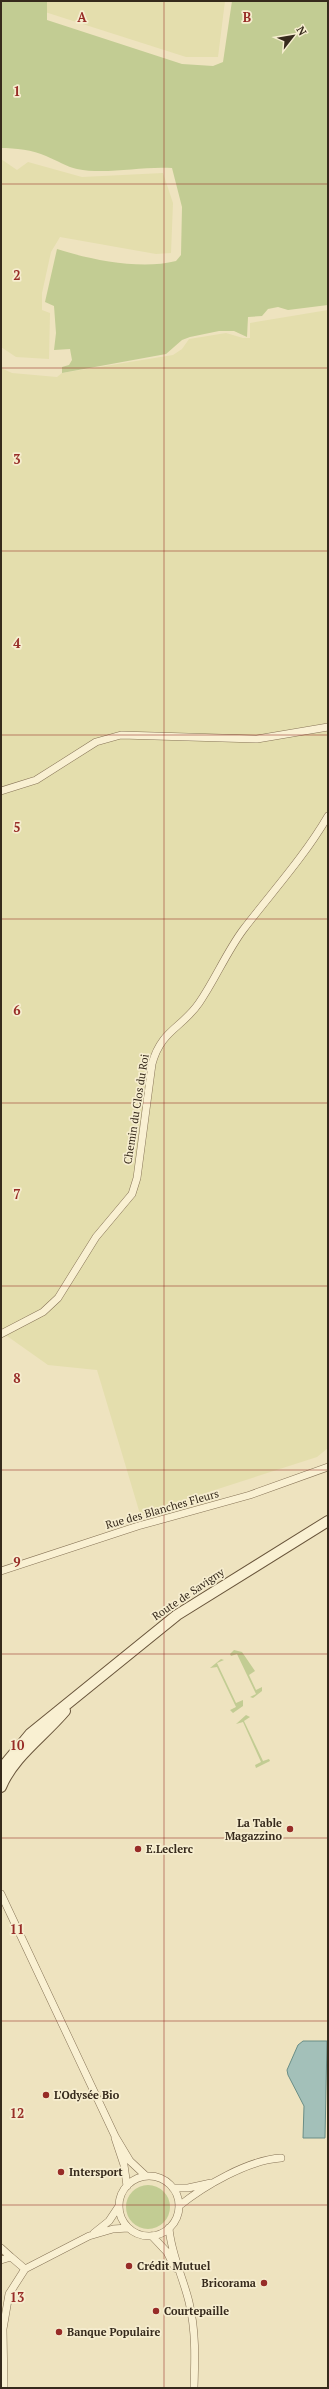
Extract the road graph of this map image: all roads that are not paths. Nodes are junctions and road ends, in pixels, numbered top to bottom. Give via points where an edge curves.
1 (328, 726) edge
2 (1, 791) edge
3 (328, 816) edge
4 (1, 1334) edge
5 (328, 1467) edge
6 (328, 1521) edge
7 (1, 1571) edge
8 (20, 1746) junction
9 (1, 1769) edge
10 (1, 1787) edge
11 (1, 1894) edge
12 (115, 2136) junction
13 (281, 2158) dead end
14 (146, 2176) junction
15 (211, 2183) junction
16 (127, 2186) junction
17 (172, 2188) junction
18 (119, 2205) junction
19 (179, 2206) junction
20 (128, 2228) junction
21 (169, 2228) junction
22 (89, 2236) junction
23 (152, 2236) junction
24 (1, 2248) edge
25 (11, 2257) junction
26 (1, 2260) edge
27 (25, 2269) junction
28 (180, 2276) junction
29 (4, 2388) edge
30 (194, 2388) edge

1 - 2 street via 257,739 121,735 96,742 36,780
3 - 4 street, Chemin du Clos du Roi via 288,874 234,943 200,1002 168,1033 158,1047 152,1064 137,1178 128,1201 96,1237 58,1298 43,1312
5 - 7 street, Rue des Blanches Fleurs via 242,1497 145,1524
6 - 8 main road, Route de Savigny via 190,1606 142,1642 72,1702 61,1708
8 - 9 main road, Route de Savigny
8 - 10 main road, Route de Savigny
11 - 12 street
12 - 14 street via 130,2161
12 - 16 street
13 - 15 street via 254,2165
14 - 16 street
14 - 17 street via 161,2179
15 - 17 street via 188,2188
15 - 19 street
16 - 18 street
17 - 19 street
18 - 20 street via 120,2214
18 - 22 street via 109,2221
19 - 21 street via 178,2214
20 - 22 street via 113,2229
20 - 23 street via 143,2236
21 - 23 street
21 - 28 street
22 - 27 street
23 - 28 street via 167,2252
24 - 25 street
25 - 26 street
25 - 27 street
27 - 29 street via 10,2294 3,2329
28 - 30 street via 194,2325

